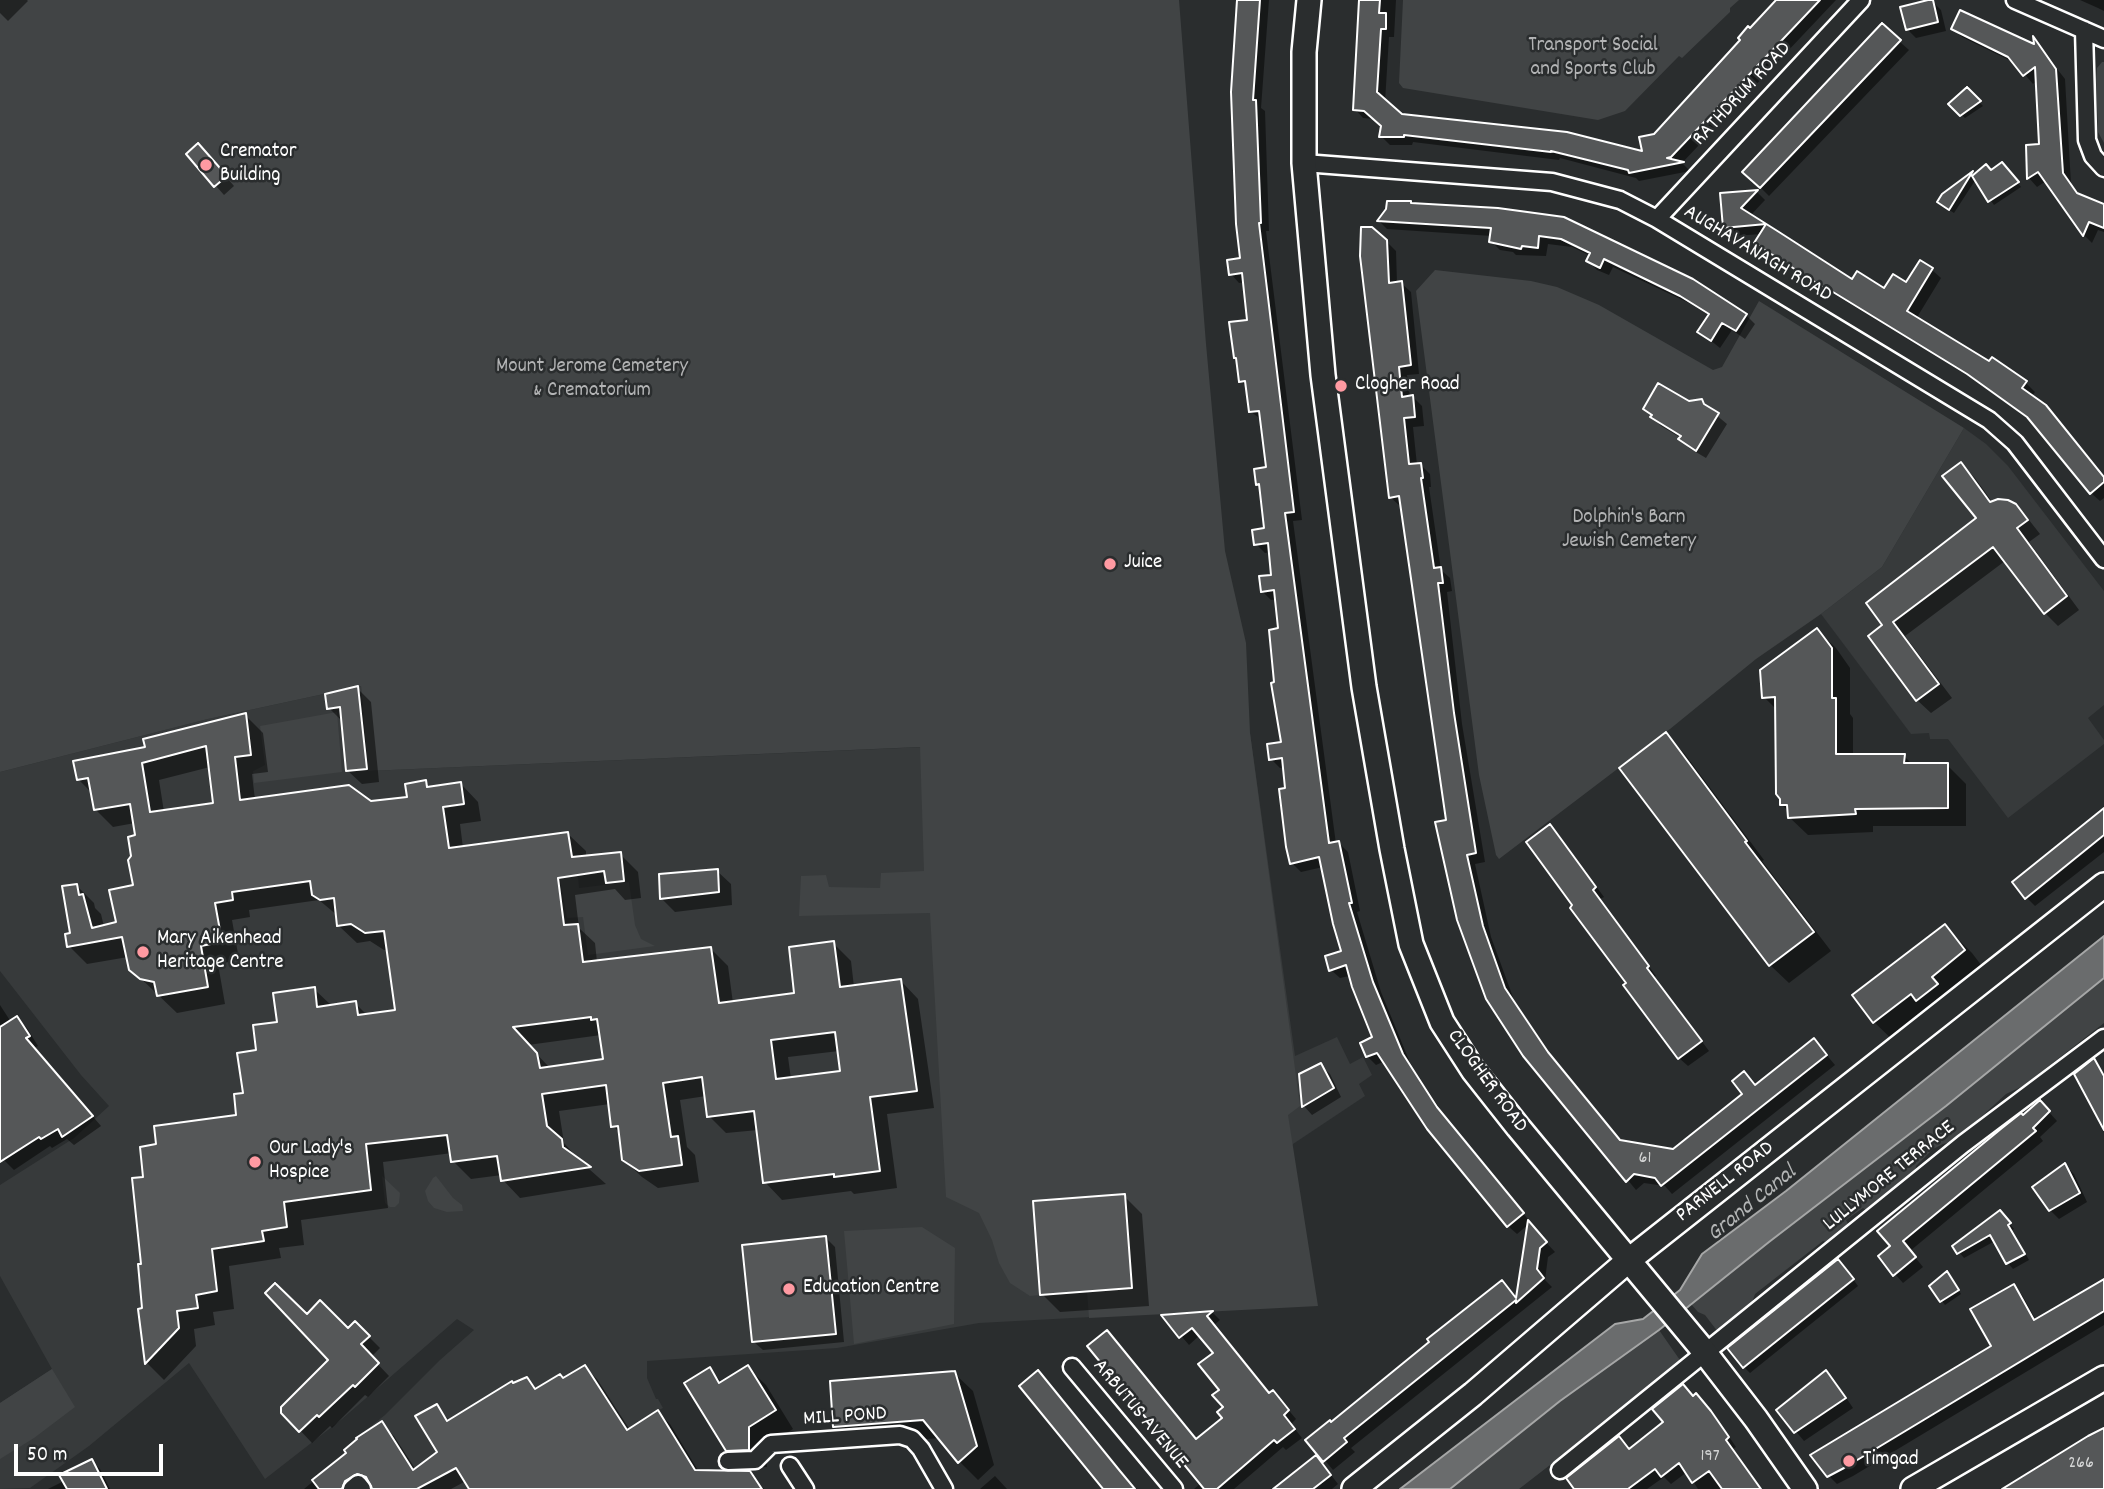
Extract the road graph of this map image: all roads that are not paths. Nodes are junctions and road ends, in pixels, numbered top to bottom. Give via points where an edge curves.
1 (1309, 0) edge
2 (1861, 0) edge
3 (2015, 0) edge
4 (2084, 30) junction
5 (2104, 38) edge
6 (1304, 163) junction
7 (2104, 168) edge
8 (1657, 219) junction
9 (2104, 559) edge
10 (2104, 884) edge
11 (2104, 1038) edge
12 (1634, 1266) junction
13 (1702, 1349) junction
14 (1072, 1367) dead end
15 (2104, 1378) edge
16 (728, 1461) dead end
17 (790, 1466) dead end
18 (1560, 1470) dead end
19 (352, 1489) edge
20 (362, 1489) edge
21 (805, 1489) edge
22 (944, 1489) edge
23 (1174, 1489) edge
24 (1354, 1489) edge
25 (1805, 1489) edge
26 (1913, 1489) edge

1 - 6 street, CLOGHER ROAD
2 - 8 street, RATHDRUM ROAD
3 - 4 street
4 - 5 street
4 - 7 street via 2087,140
6 - 8 street, AUGHAVANAGH ROAD via 1552,182 1620,200
6 - 12 street, CLOGHER ROAD via 1323,375 1364,687 1410,944 1442,1022 1473,1070
8 - 9 street, AUGHAVANAGH ROAD via 1989,420 2015,443
10 - 12 street, PARNELL ROAD
11 - 13 street, LULLYMORE TERRACE
12 - 13 street, CLOGHER ROAD
12 - 24 street, PARNELL ROAD
13 - 18 street, LULLYMORE TERRACE via 1675,1379
13 - 25 street, CLOGHER ROAD
14 - 23 street, ARBUTUS AVENUE
15 - 26 street
16 - 22 street, MILL POND via 755,1460 771,1444 900,1435 921,1449
17 - 21 street
19 - 20 street via 358,1484

